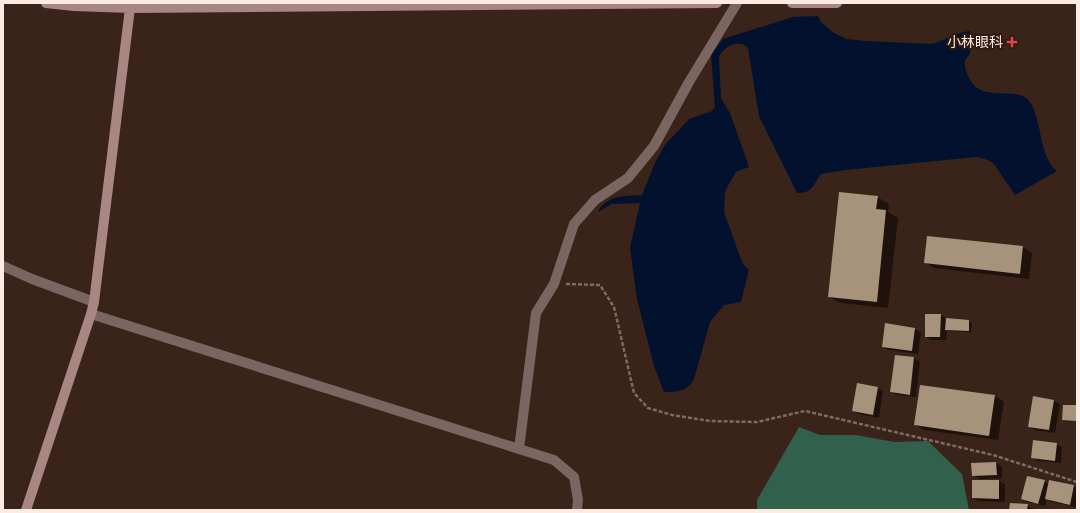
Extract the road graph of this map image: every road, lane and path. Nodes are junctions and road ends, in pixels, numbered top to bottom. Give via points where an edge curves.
1 (46, 3) edge
2 (716, 3) edge
3 (737, 3) edge
4 (792, 3) edge
5 (826, 3) edge
6 (837, 3) edge
7 (131, 5) edge
8 (3, 266) edge
9 (554, 284) junction
10 (94, 302) junction
11 (91, 314) junction
12 (519, 450) junction
13 (1077, 482) edge
14 (26, 510) edge
15 (577, 510) edge

1 - 7 street via 74,6
2 - 7 street
3 - 9 street via 654,146 628,178 595,200 574,224
4 - 5 street
5 - 6 street
7 - 10 street
8 - 10 street
9 - 12 street via 536,312
9 - 13 path via 600,285 614,307 634,393 648,408 710,421 757,422 805,410 993,455
10 - 11 street
11 - 12 street
11 - 14 street
12 - 15 street via 554,460 574,477

